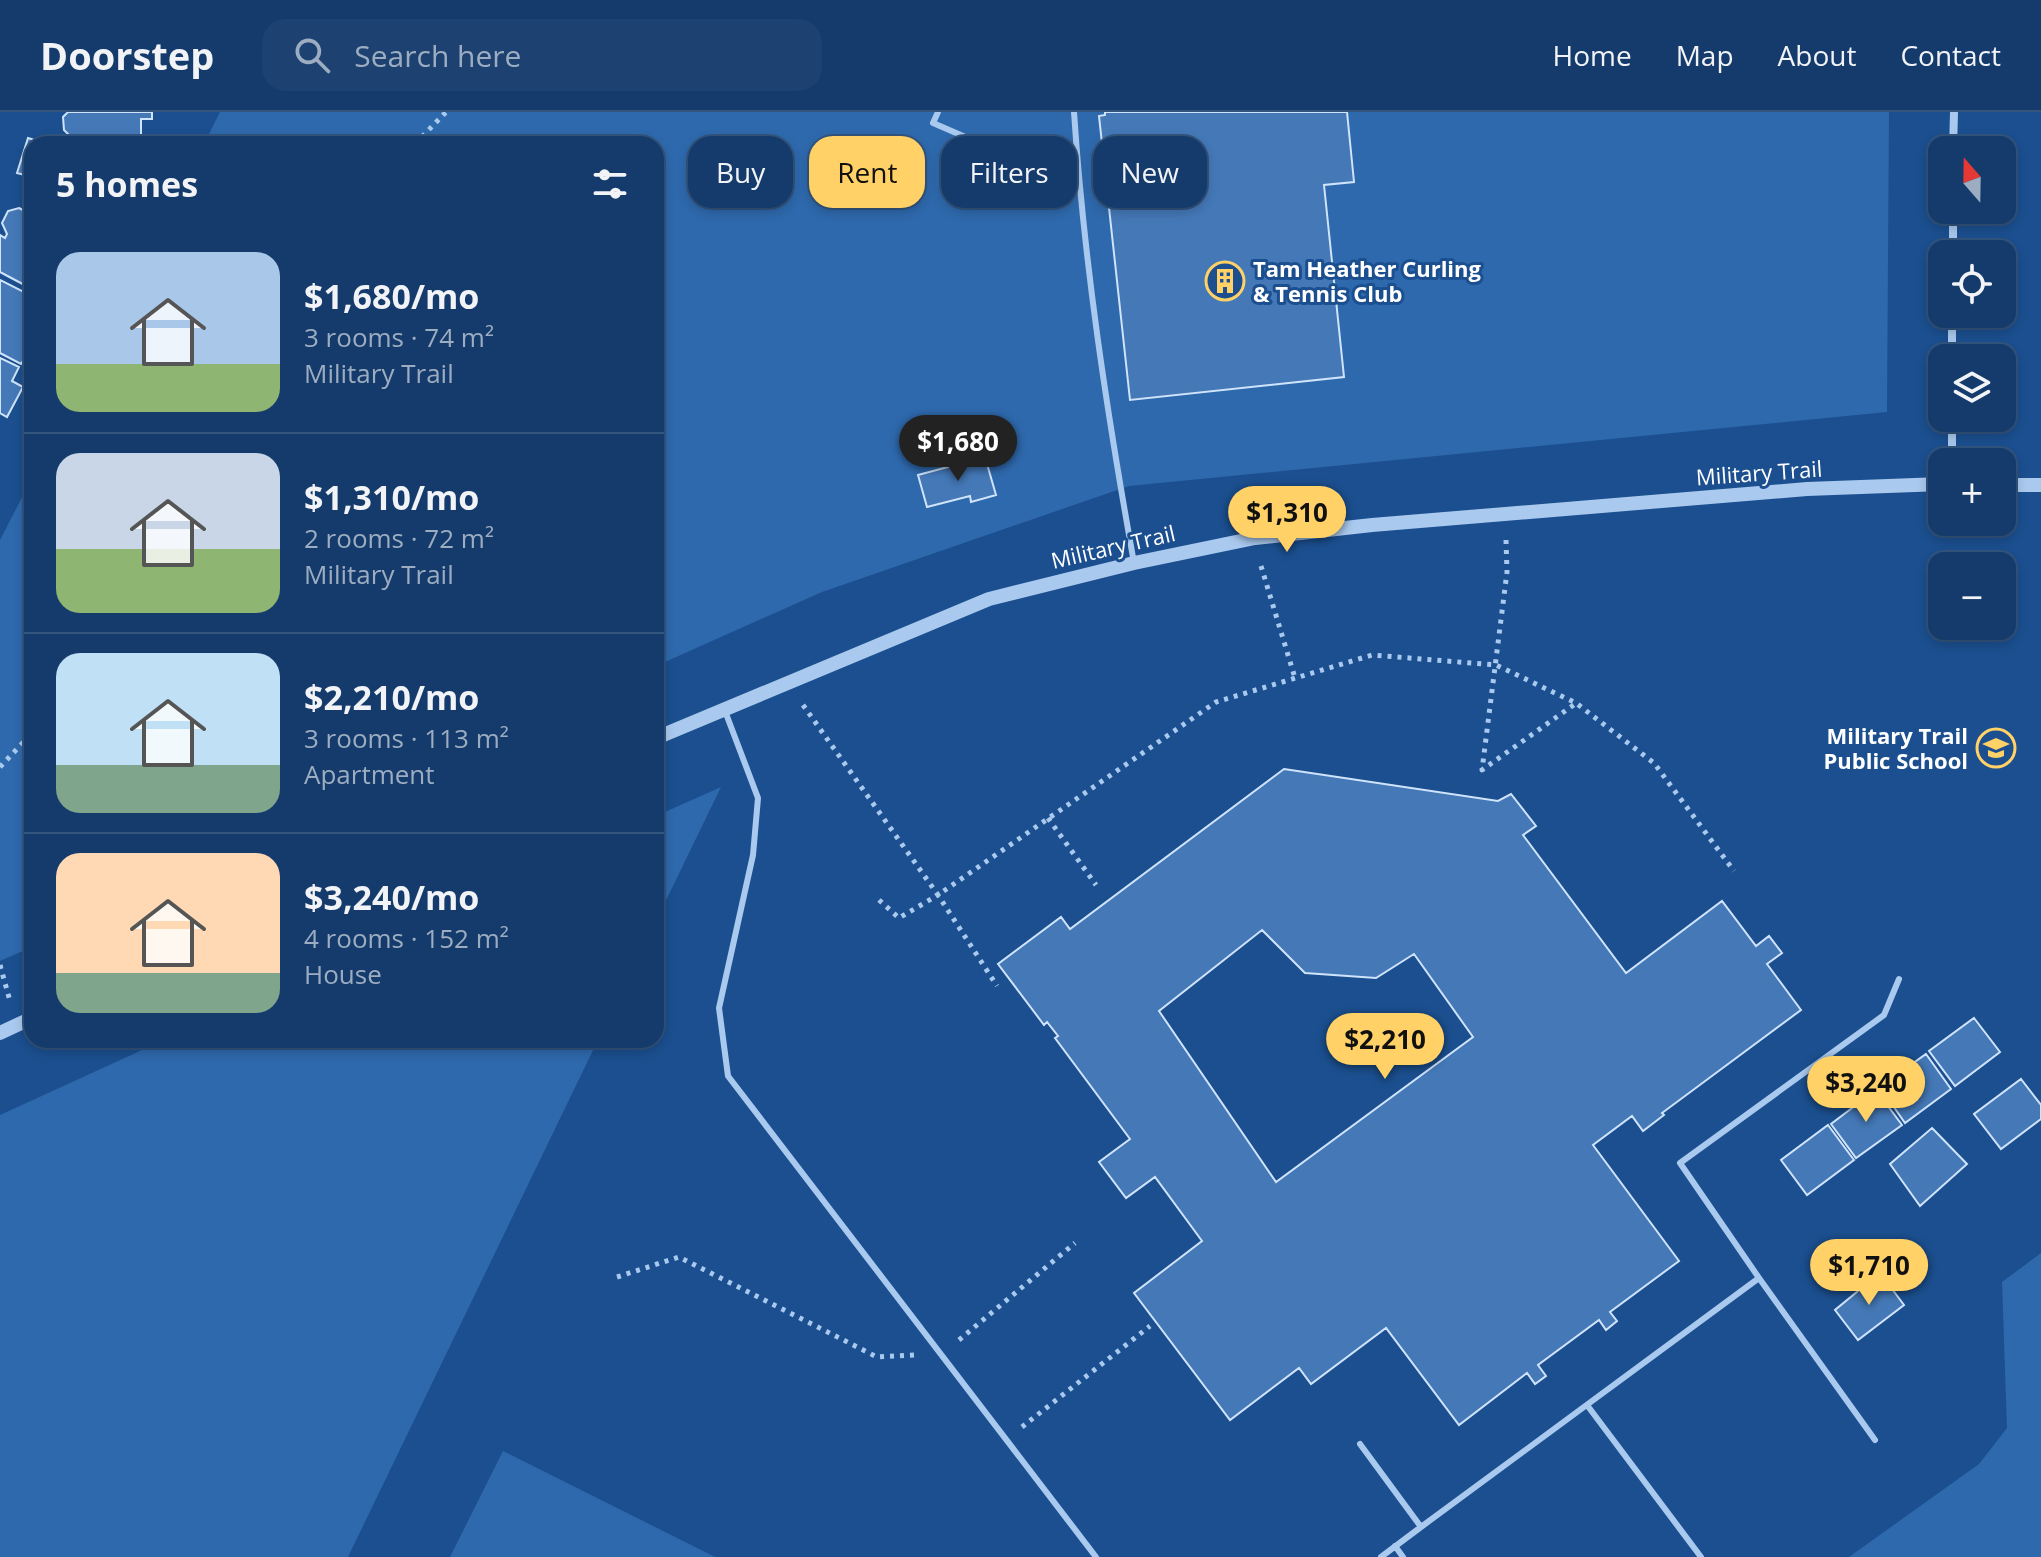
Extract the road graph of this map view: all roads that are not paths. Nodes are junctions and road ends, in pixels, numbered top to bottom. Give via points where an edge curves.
1 (938, 112) edge
2 (1074, 112) edge
3 (1954, 112) edge
4 (1953, 136) edge
5 (1079, 186) junction
6 (1928, 485) edge
7 (2016, 485) edge
8 (2041, 485) edge
9 (1134, 563) junction
10 (723, 708) junction
11 (664, 734) edge
12 (1899, 979) dead end
13 (24, 1022) edge
14 (0, 1033) edge
15 (1759, 1278) junction
16 (1587, 1405) junction
17 (1875, 1440) dead end
18 (1360, 1444) dead end
19 (1421, 1527) junction
20 (1395, 1546) junction
21 (1096, 1557) edge
22 (1381, 1557) edge
23 (1403, 1557) edge
24 (1701, 1557) edge

1 - 5 lane via 933,123
2 - 5 lane
3 - 4 street
5 - 9 lane via 1106,406
6 - 9 street, Military Trail via 1807,489 1255,538
7 - 8 street
9 - 10 street, Military Trail via 989,599
10 - 11 street, Military Trail
10 - 21 lane via 758,798 753,855 719,1008 728,1076
12 - 15 lane via 1884,1015 1680,1163
13 - 14 street
15 - 16 lane
15 - 17 lane
16 - 19 lane
16 - 24 lane
18 - 19 lane
19 - 20 lane
20 - 22 lane
20 - 23 lane

